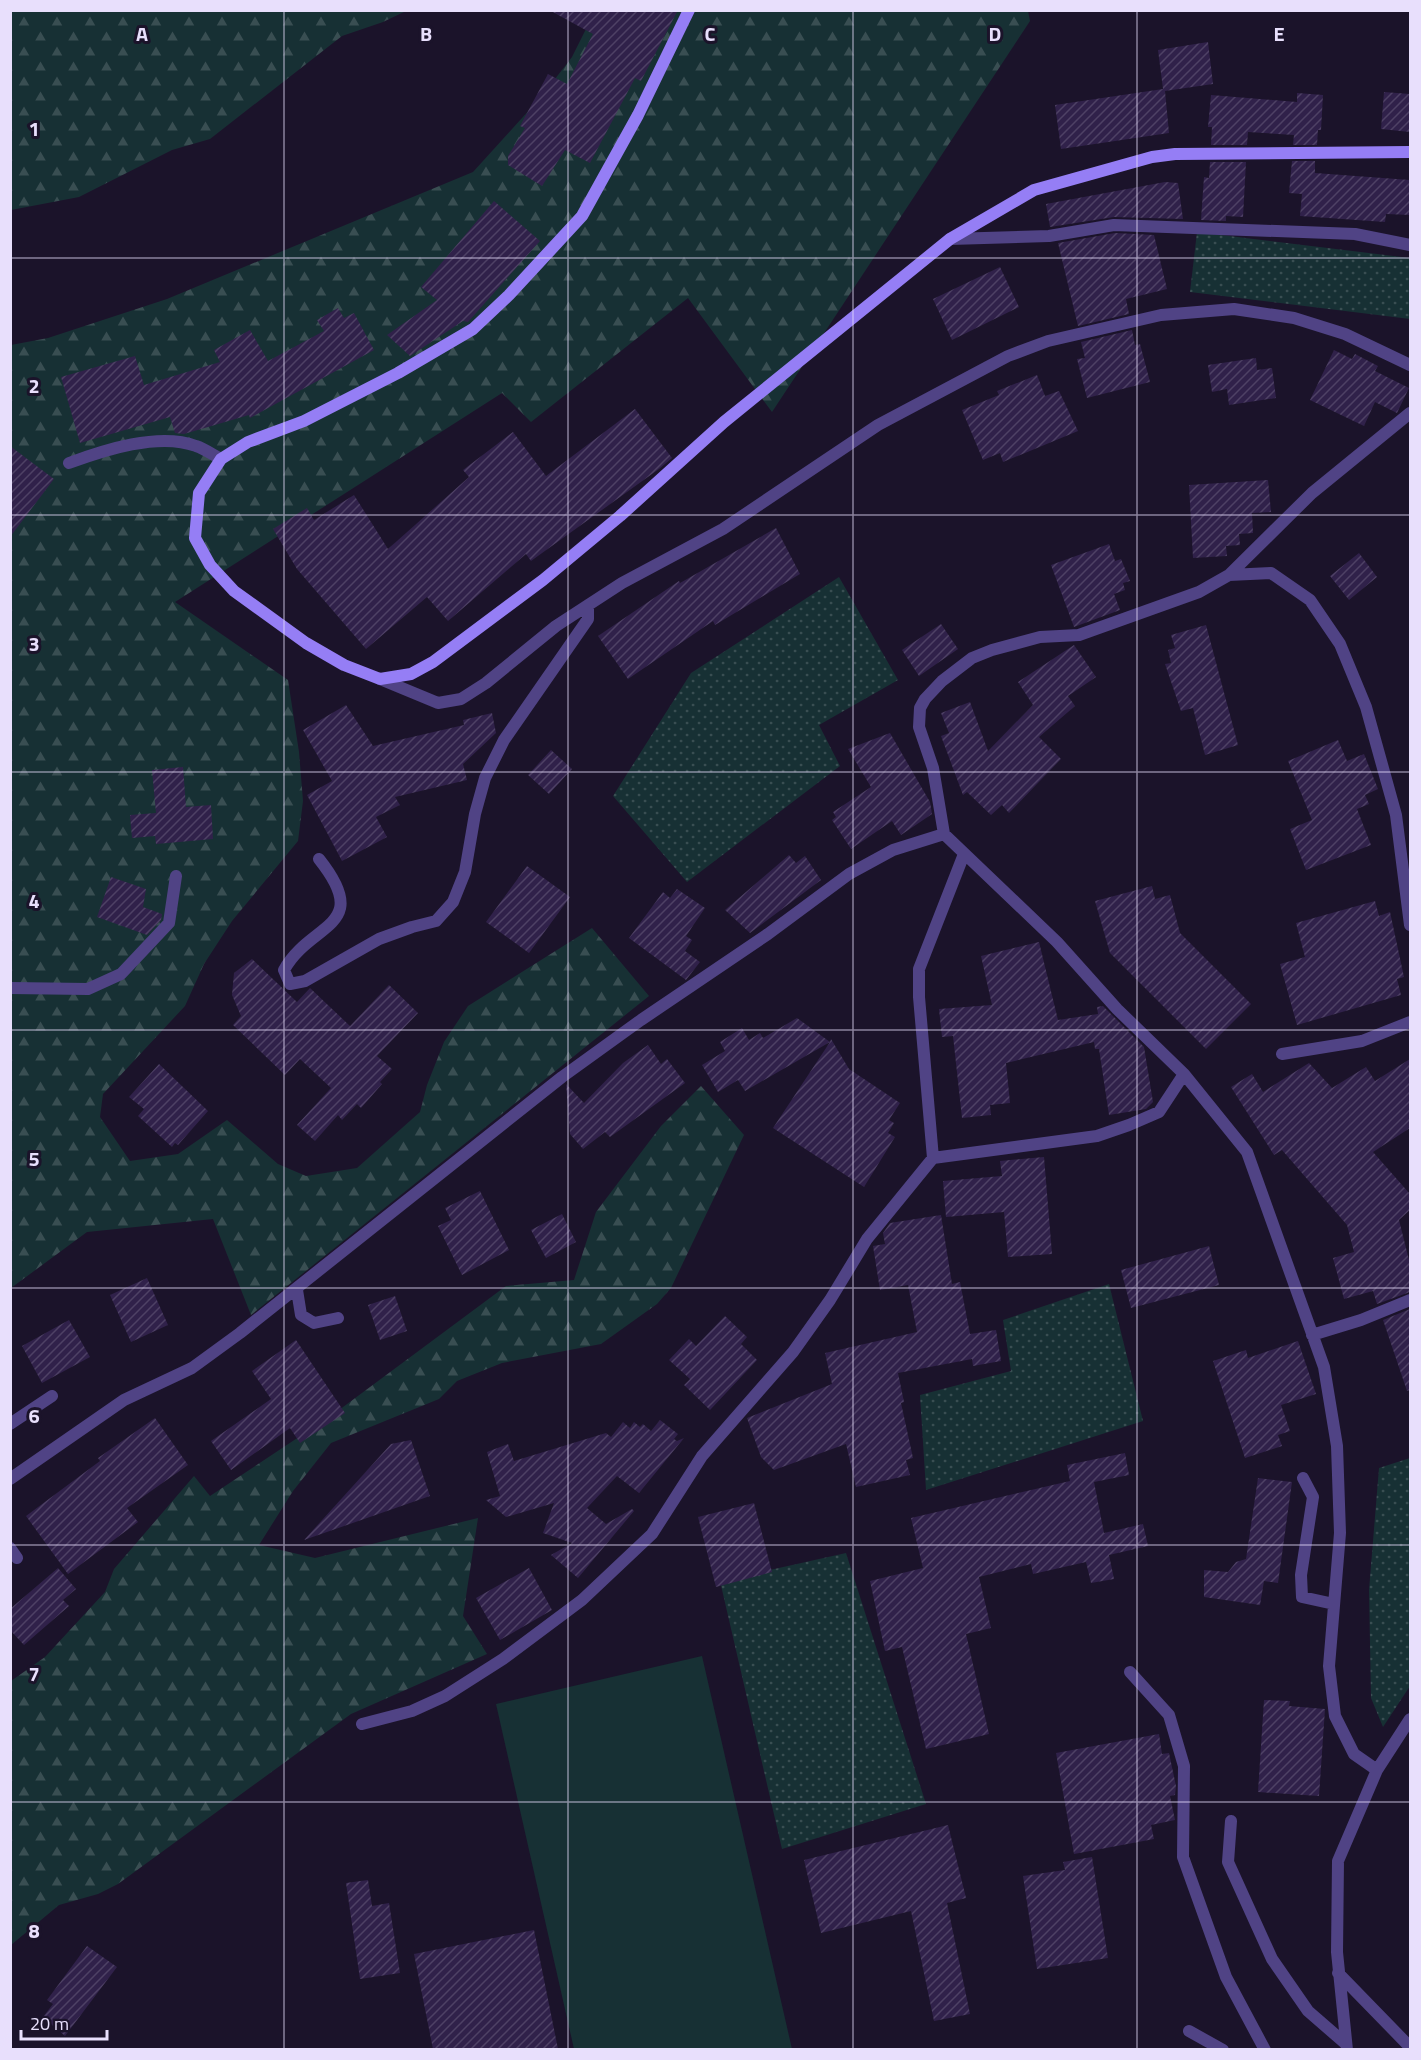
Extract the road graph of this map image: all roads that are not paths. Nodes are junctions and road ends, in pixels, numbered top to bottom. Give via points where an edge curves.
1 (689, 10) edge
2 (1410, 152) edge
3 (950, 239) junction
4 (1410, 245) edge
5 (1410, 365) edge
6 (1410, 413) edge
7 (221, 459) junction
8 (69, 463) dead end
9 (1229, 575) junction
10 (588, 605) junction
11 (380, 680) junction
12 (945, 834) junction
13 (964, 854) junction
14 (320, 859) dead end
15 (176, 876) dead end
16 (1410, 926) edge
17 (10, 988) edge
18 (1410, 1022) edge
19 (1282, 1054) dead end
20 (1184, 1074) junction
21 (933, 1158) junction
22 (297, 1290) junction
23 (1410, 1300) edge
24 (338, 1318) dead end
25 (1312, 1335) junction
26 (52, 1396) dead end
27 (10, 1424) edge
28 (1303, 1478) dead end
29 (10, 1479) edge
30 (1334, 1604) junction
31 (1130, 1672) dead end
32 (1410, 1719) edge
33 (362, 1724) dead end
34 (1377, 1770) junction
35 (1231, 1821) dead end
36 (1338, 1973) junction
37 (1189, 2031) dead end
38 (1346, 2047) edge
39 (1410, 2047) edge
40 (1223, 2049) edge
41 (1264, 2049) edge

1 - 7 street via 638,115 582,216 495,308 473,329 398,372 304,422 248,442
2 - 3 street via 1152,157 1034,190
3 - 4 street via 1049,236 1114,225 1355,234
3 - 11 street via 742,407 543,580 433,662 411,674
5 - 10 street via 1345,334 1294,318 1234,309 1161,315 1048,341 1008,356 878,424 723,529
6 - 9 street via 1312,493
7 - 8 street via 195,445 156,441 104,450
7 - 11 street via 199,493 196,511 195,538 210,566 234,591 306,643
9 - 12 street via 1199,592 1079,635 1040,637 992,650 972,658 942,681 925,699 919,727 933,768
9 - 16 street via 1271,573 1287,582 1310,600 1340,644 1366,707 1396,815
10 - 11 street via 462,699 438,703
10 - 14 street via 588,618 519,715 485,778 465,872 453,902 436,921 379,939 305,981 290,984 284,970 292,954 319,935 339,912 342,897
12 - 13 street
12 - 22 street via 893,850 849,874 641,1020 553,1084
13 - 20 street via 1057,942 1117,1009
13 - 21 street via 919,969
15 - 17 street via 169,923 121,974 88,988
18 - 19 street via 1362,1041
20 - 21 street via 1159,1112 1097,1136
20 - 25 street via 1247,1152
21 - 33 street via 867,1239 793,1352 702,1455 652,1534 582,1600 503,1659 436,1700 412,1711
22 - 24 street via 301,1315 314,1323
22 - 29 street via 192,1368 124,1400
23 - 25 street
25 - 30 street via 1324,1367 1337,1446 1340,1533
26 - 27 street
28 - 30 street via 1312,1497 1301,1575 1302,1597
30 - 34 street via 1329,1666 1335,1716 1354,1754
31 - 41 street via 1169,1715 1184,1766 1183,1857 1226,1977
32 - 34 street
34 - 36 street via 1338,1861
35 - 38 street via 1228,1862 1272,1959 1308,2011
36 - 38 street
36 - 39 street
37 - 40 street

